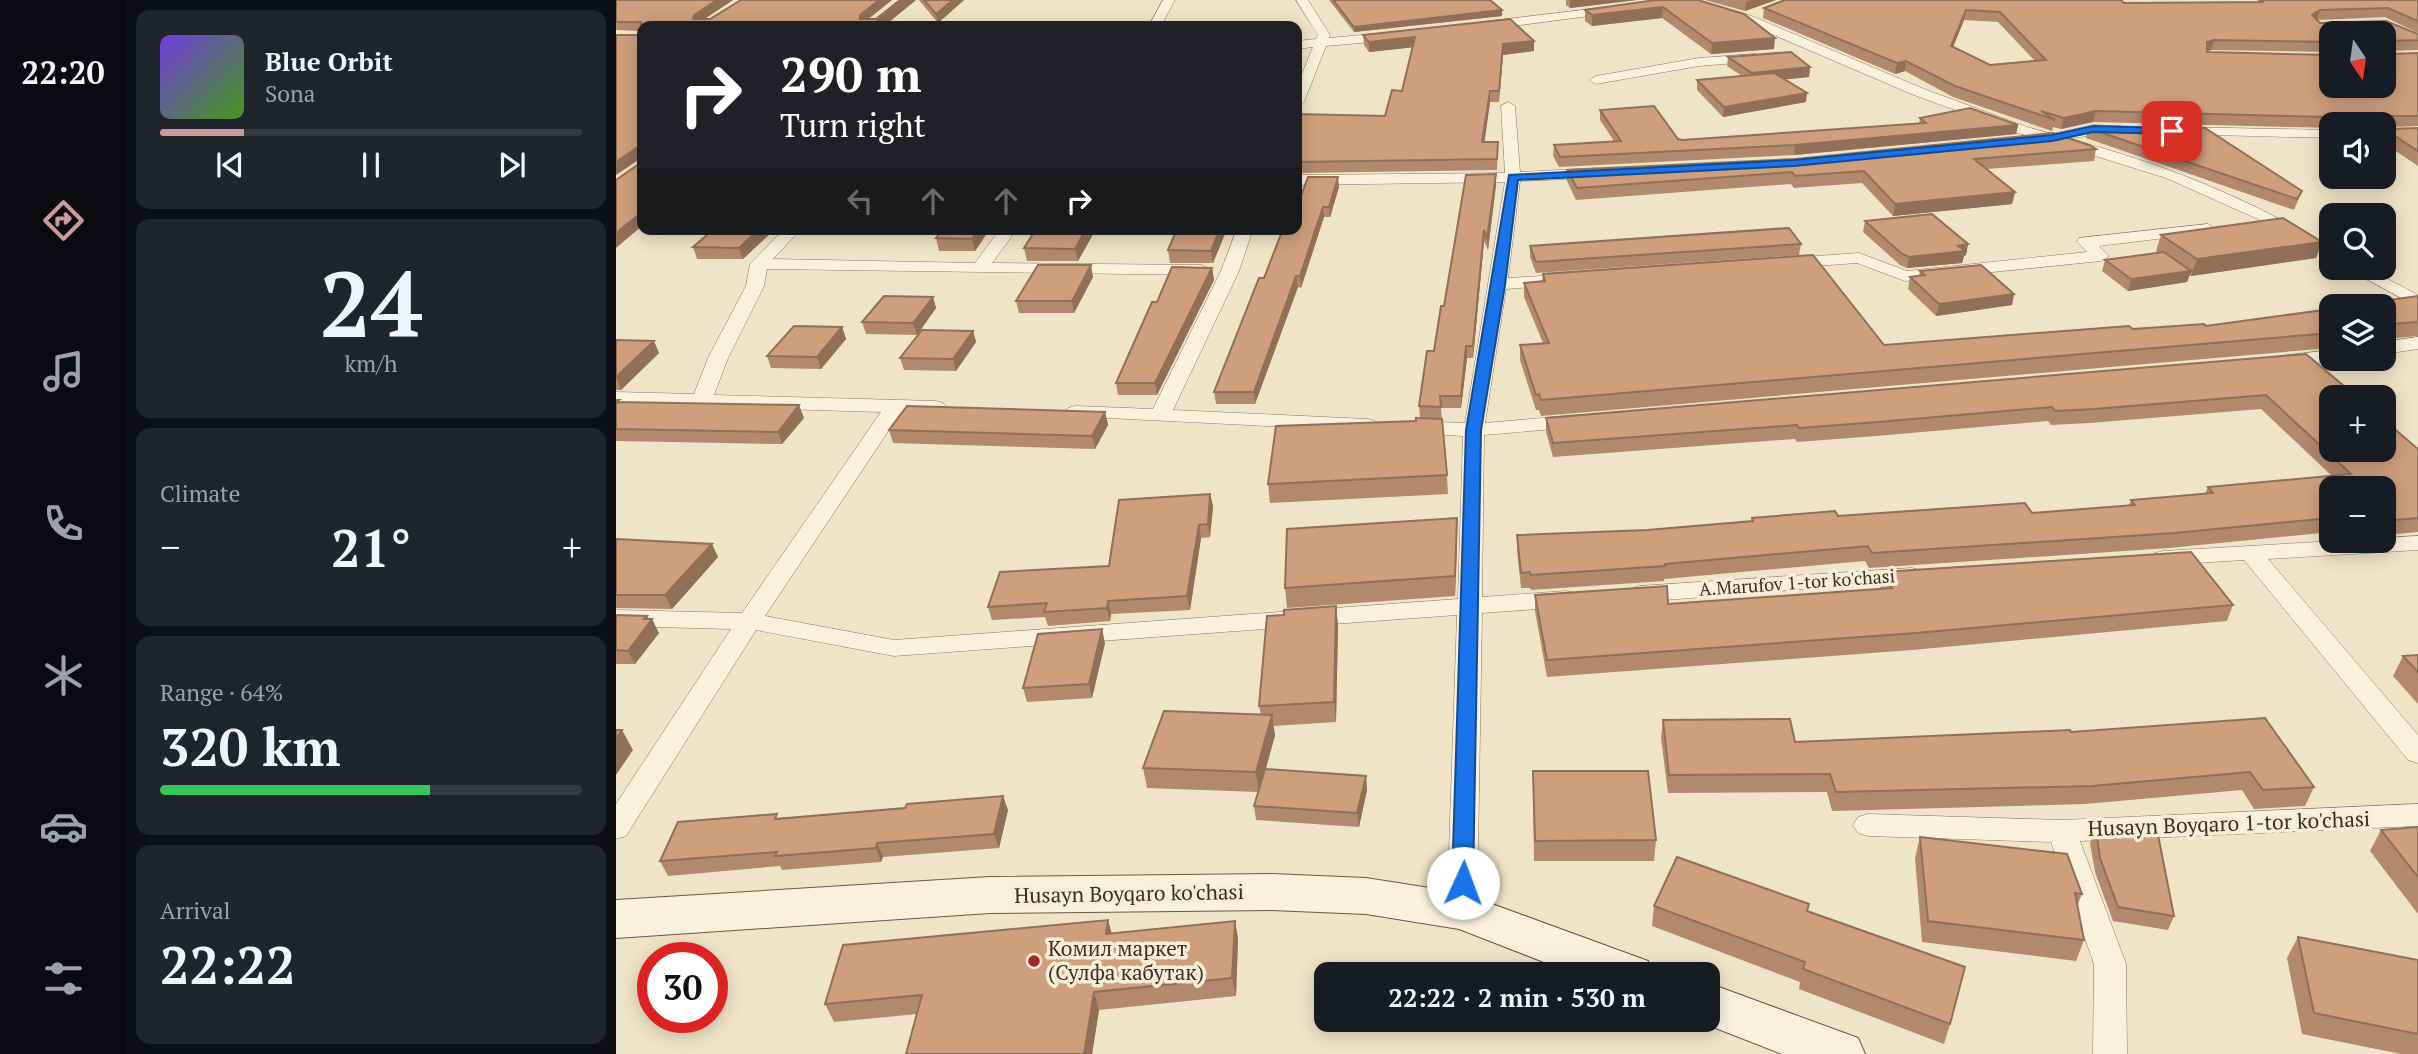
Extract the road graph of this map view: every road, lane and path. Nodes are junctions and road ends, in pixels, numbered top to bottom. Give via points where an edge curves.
1 (1169, 0) edge
2 (1302, 0) edge
3 (1680, 1) edge
4 (1632, 8) edge
5 (1158, 21) edge
6 (1467, 28) edge
7 (1411, 34) edge
8 (1302, 45) edge
9 (1321, 45) junction
10 (1825, 52) junction
11 (1800, 55) edge
12 (1765, 57) edge
13 (1596, 80) dead end
14 (1302, 90) edge
15 (1508, 106) dead end
16 (2135, 130) edge
17 (2163, 130) edge
18 (2319, 134) edge
19 (2052, 138) junction
20 (2011, 142) edge
21 (1620, 172) edge
22 (1513, 177) junction
23 (1302, 180) edge
24 (2277, 222) junction
25 (2249, 225) edge
26 (2222, 228) edge
27 (787, 235) edge
28 (1005, 235) edge
29 (1243, 235) edge
30 (2319, 248) edge
31 (759, 264) junction
32 (1776, 264) edge
33 (980, 268) junction
34 (1230, 271) junction
35 (1582, 278) edge
36 (2377, 280) edge
37 (1498, 285) junction
38 (2418, 302) edge
39 (2418, 343) edge
40 (2396, 346) edge
41 (2319, 357) edge
42 (2264, 364) edge
43 (616, 398) edge
44 (702, 400) junction
45 (895, 406) junction
46 (951, 408) edge
47 (1048, 411) edge
48 (1160, 415) junction
49 (1598, 419) edge
50 (1474, 430) junction
51 (2418, 542) edge
52 (2249, 552) junction
53 (2137, 559) edge
54 (1929, 574) edge
55 (1610, 596) edge
56 (1582, 598) edge
57 (1471, 605) junction
58 (616, 618) edge
59 (749, 621) junction
60 (2418, 753) edge
61 (2418, 816) edge
62 (1868, 825) dead end
63 (616, 828) edge
64 (2062, 831) junction
65 (1462, 911) junction
66 (616, 919) edge
67 (1597, 962) edge
68 (1720, 1009) edge
69 (1840, 1054) edge
70 (2110, 1054) edge

1 - 5 street
2 - 9 street via 1324,35
3 - 10 street via 1751,16
4 - 6 street
7 - 9 street
8 - 9 street
9 - 14 street
10 - 11 street
10 - 19 street via 1919,92
12 - 13 street via 1699,62
15 - 22 street
16 - 19 street via 2093,129
17 - 18 street
19 - 20 street
19 - 24 street via 2171,175
21 - 22 street
22 - 23 street
22 - 37 street
24 - 25 street
24 - 30 street
26 - 32 street via 2085,242 2101,256 1905,275 1859,258
27 - 31 street
28 - 33 street
29 - 34 street
31 - 33 street
31 - 44 street via 755,286
33 - 34 street
34 - 48 street
35 - 37 street
36 - 38 street
37 - 50 street
39 - 40 street
41 - 42 street
43 - 44 street
44 - 45 street
45 - 46 street
45 - 59 street
47 - 48 street
48 - 50 street
49 - 50 street
50 - 57 street
51 - 52 street
52 - 53 street
52 - 60 street
54 - 55 street, A.Marufov 1-tor ko'chasi
56 - 57 street
57 - 59 street via 894,648
57 - 65 street
58 - 59 street
59 - 63 street
61 - 64 street, Husayn Boyqaro 1-tor ko'chasi
62 - 64 street
64 - 70 street, Husayn Boyqaro 1-tor ko'chasi via 2110,964
65 - 66 main road, Husayn Boyqaro ko'chasi via 1366,896 1246,892 990,895
65 - 67 main road, Husayn Boyqaro ko'chasi
68 - 69 main road

